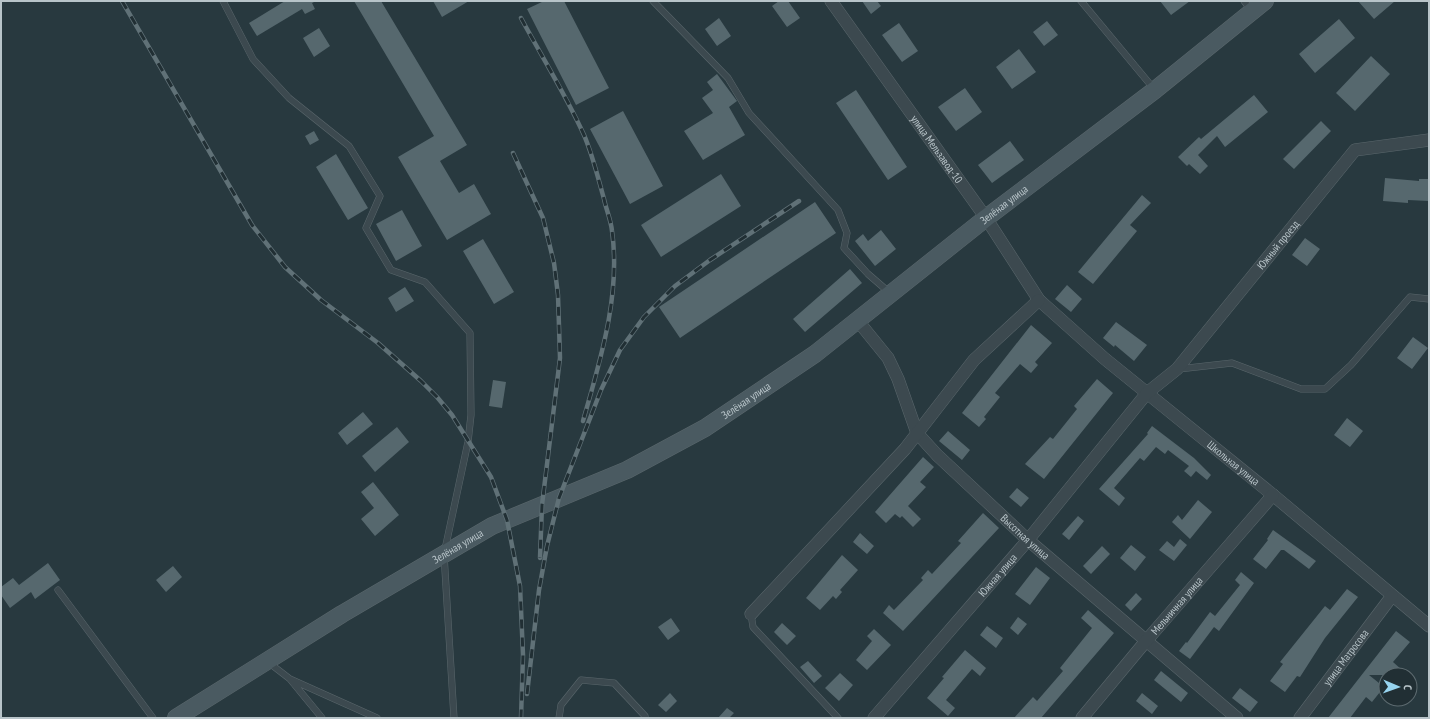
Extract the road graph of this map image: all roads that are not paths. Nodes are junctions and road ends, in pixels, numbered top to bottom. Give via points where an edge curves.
1 (223, 1) edge
2 (653, 1) edge
3 (831, 1) edge
4 (1081, 1) edge
5 (1254, 4) edge
6 (1155, 90) junction
7 (1429, 140) edge
8 (986, 218) junction
9 (891, 294) junction
10 (1429, 299) edge
11 (1038, 300) junction
12 (858, 320) junction
13 (1177, 369) junction
14 (1147, 392) junction
15 (917, 433) junction
16 (1273, 495) junction
17 (1028, 540) junction
18 (444, 554) junction
19 (58, 590) dead end
20 (1392, 596) junction
21 (751, 614) joint
22 (1429, 626) edge
23 (1146, 641) junction
24 (267, 661) junction
25 (290, 679) junction
26 (153, 718) edge
27 (176, 718) edge
28 (322, 718) edge
29 (377, 718) edge
30 (454, 718) edge
31 (560, 718) edge
32 (645, 718) edge
33 (838, 718) edge
34 (874, 718) edge
35 (1082, 718) edge
36 (1237, 718) edge
37 (1300, 718) edge

1 - 18 lane via 253,59 289,98 349,146 380,196 366,228 391,270 425,282 470,334 471,415 468,442
2 - 9 lane via 728,78 749,113 838,210 847,233 844,248
3 - 8 street, улица Мельзавод-10
4 - 6 lane
5 - 6 street, Зелёная улица
6 - 8 street, Зелёная улица
7 - 13 street, Южный проезд via 1355,150
8 - 9 street, Зелёная улица
8 - 11 street, улица Мельзавод-10
9 - 12 street, Зелёная улица
10 - 13 lane via 1410,297 1351,365 1324,389 1301,389 1232,363
11 - 14 street, Школьная улица
11 - 15 street via 974,360
12 - 15 street, Высотная улица via 888,358
12 - 18 street, Зелёная улица via 816,354 705,428 626,470 492,526
13 - 14 street, Южный проезд
14 - 16 street, Школьная улица
14 - 17 street, Южная улица
15 - 17 street, Высотная улица
15 - 21 street via 831,530
16 - 20 street, Школьная улица
16 - 23 street, Мельничная улица
17 - 23 street, Высотная улица
17 - 34 street, Южная улица
18 - 24 street, Зелёная улица
18 - 30 lane
19 - 26 lane
20 - 22 street, Школьная улица
20 - 37 street, улица Матросова
21 - 33 lane via 753,627
23 - 35 street, Мельничная улица
23 - 36 street, Высотная улица
24 - 25 lane
24 - 27 street, Зелёная улица
25 - 28 lane
25 - 29 lane
31 - 32 lane via 561,706 581,680 614,683

